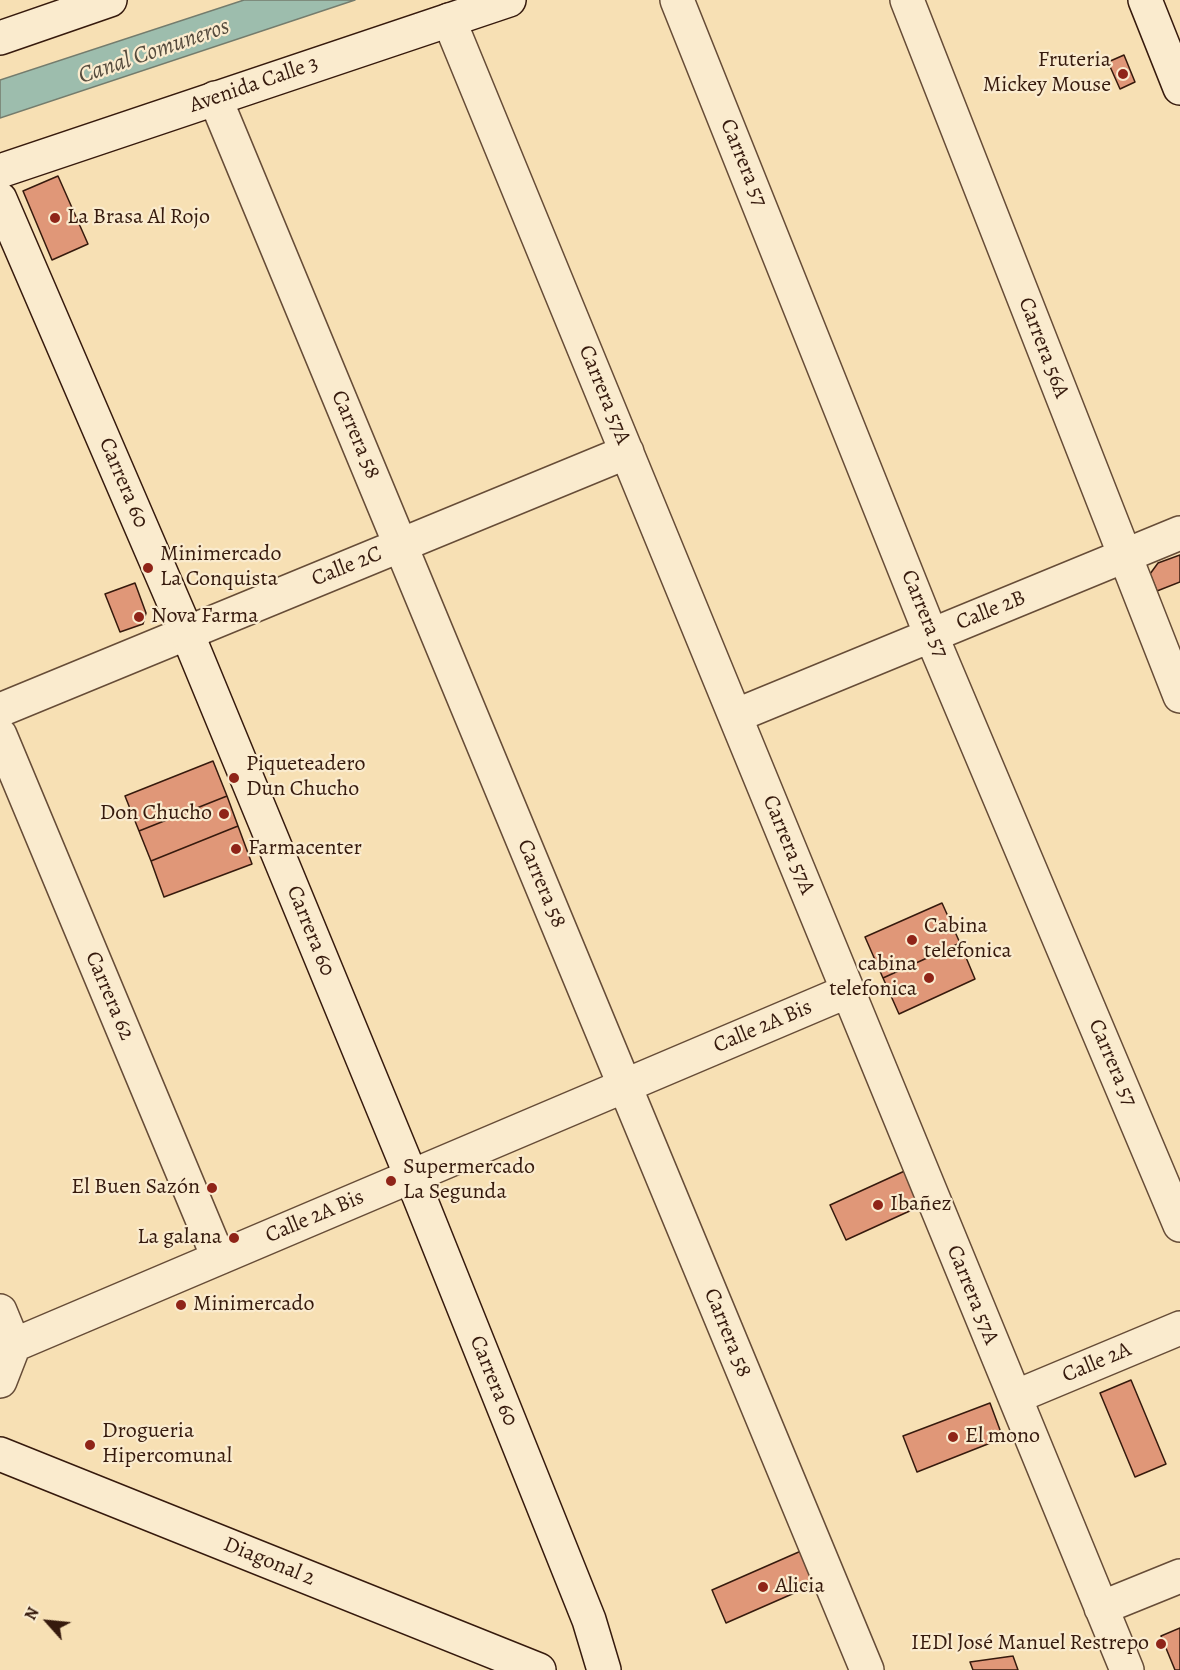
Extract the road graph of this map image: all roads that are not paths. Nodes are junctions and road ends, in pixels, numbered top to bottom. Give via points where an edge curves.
1 (110, 0) edge
2 (509, 0) edge
3 (677, 0) edge
4 (907, 0) edge
5 (1144, 0) edge
6 (449, 20) junction
7 (0, 38) edge
8 (1180, 88) edge
9 (215, 98) junction
10 (0, 171) edge
11 (0, 199) edge
12 (627, 452) junction
13 (1180, 533) edge
14 (400, 545) junction
15 (1125, 556) junction
16 (187, 633) junction
17 (932, 635) junction
18 (1180, 696) edge
19 (0, 710) edge
20 (735, 716) junction
21 (0, 735) edge
22 (848, 991) junction
23 (625, 1086) junction
24 (411, 1176) junction
25 (1180, 1225) edge
26 (218, 1257) junction
27 (0, 1311) edge
28 (1180, 1328) edge
29 (14, 1345) junction
30 (0, 1381) edge
31 (1014, 1397) junction
32 (0, 1454) edge
33 (1180, 1576) edge
34 (1101, 1608) junction
35 (539, 1670) edge
36 (604, 1670) edge
37 (867, 1670) edge
38 (1127, 1670) edge

1 - 7 street
2 - 6 street, Avenida Calle 3
3 - 17 street, Carrera 57
4 - 15 street, Carrera 56A
5 - 8 street
6 - 9 street, Avenida Calle 3
6 - 12 street, Carrera 57A
9 - 10 street, Avenida Calle 3
9 - 14 street, Carrera 58
11 - 16 street, Carrera 60
12 - 14 street, Calle 2C
12 - 20 street, Carrera 57A
13 - 15 street, Calle 2B
14 - 16 street, Calle 2C
14 - 23 street, Carrera 58
15 - 17 street, Calle 2B
15 - 18 street, Carrera 56A
16 - 19 street, Calle 2C
16 - 24 street, Carrera 60
17 - 20 street, Calle 2B
17 - 25 street, Carrera 57
20 - 22 street, Carrera 57A
21 - 26 street, Carrera 62
22 - 23 street, Calle 2A Bis
22 - 31 street, Carrera 57A
23 - 24 street, Calle 2A Bis
23 - 37 street, Carrera 58
24 - 26 street, Calle 2A Bis
24 - 36 street, Carrera 60 via 589,1620
26 - 29 street, Calle 2A Bis
27 - 29 street
28 - 31 street, Calle 2A
29 - 30 street
31 - 34 street, Carrera 57A
32 - 35 street, Diagonal 2
33 - 34 street
34 - 38 street, Carrera 57A

